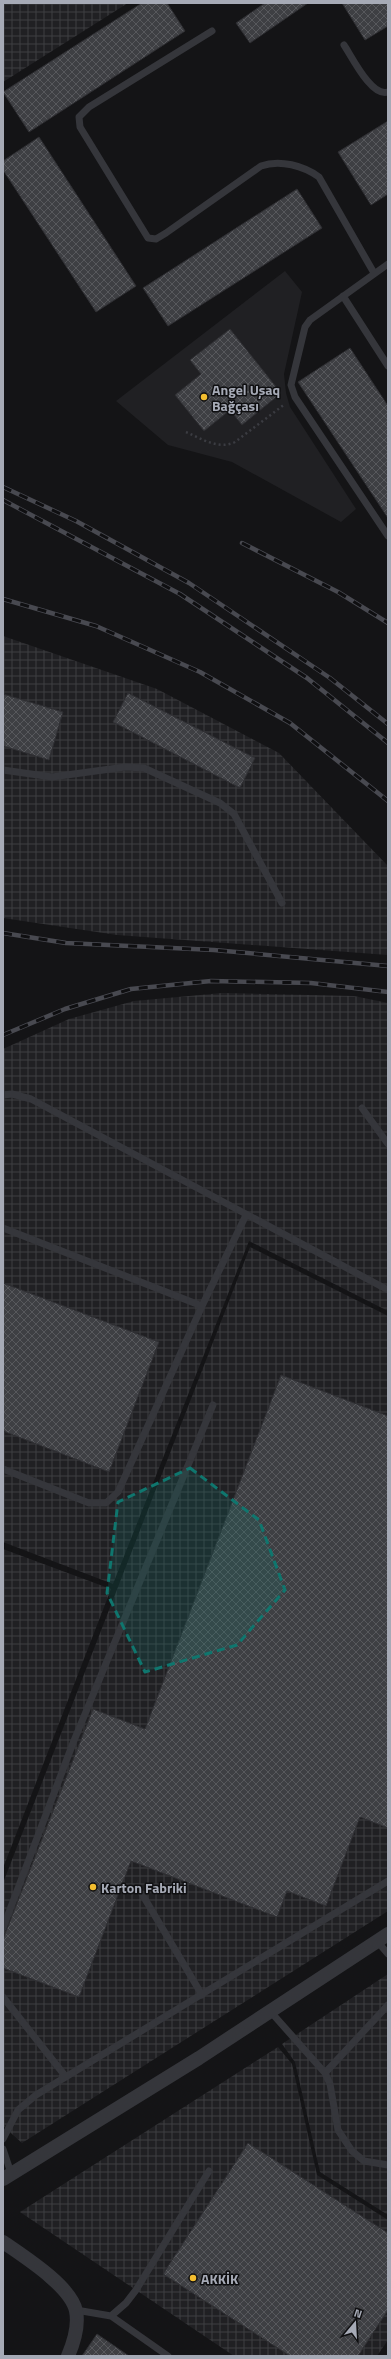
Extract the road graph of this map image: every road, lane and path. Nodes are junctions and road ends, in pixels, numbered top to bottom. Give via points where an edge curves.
1 (212, 31) dead end
2 (344, 45) dead end
3 (388, 92) edge
4 (388, 264) edge
5 (374, 273) junction
6 (343, 296) junction
7 (388, 366) edge
8 (295, 397) junction
9 (186, 432) dead end
10 (388, 536) edge
11 (3, 770) edge
12 (282, 903) dead end
13 (3, 1095) edge
14 (362, 1108) dead end
15 (388, 1144) edge
16 (246, 1215) junction
17 (3, 1228) edge
18 (388, 1290) edge
19 (202, 1306) junction
20 (213, 1405) dead end
21 (3, 1469) edge
22 (388, 1881) edge
23 (142, 1894) dead end
24 (3, 1928) edge
25 (383, 1938) edge
26 (388, 1954) edge
27 (202, 1995) junction
28 (3, 1997) edge
29 (388, 2005) edge
30 (270, 2011) junction
31 (324, 2073) junction
32 (66, 2077) junction
33 (3, 2139) edge
34 (3, 2149) edge
35 (388, 2165) edge
36 (209, 2171) dead end
37 (7, 2176) edge
38 (3, 2242) edge
39 (76, 2310) junction
40 (111, 2316) junction
41 (68, 2356) edge
42 (168, 2356) edge

1 - 5 lane via 89,107 79,117 80,127 148,238 156,239 166,233 261,166 271,162 307,168 319,177
2 - 3 lane via 372,87 379,92
4 - 5 lane
5 - 6 lane
6 - 7 lane
6 - 8 lane via 310,320 305,328 291,385
8 - 9 path via 227,446 217,445
8 - 10 lane
11 - 12 lane via 52,777 125,766 144,768 220,803 234,814
13 - 16 lane via 12,1094 31,1099
14 - 15 lane
16 - 18 lane
16 - 19 lane
17 - 19 lane
19 - 21 lane via 118,1492 106,1503 89,1503
20 - 24 lane via 73,1743
22 - 27 lane
23 - 27 lane
25 - 26 lane
25 - 30 street
27 - 32 lane
28 - 32 lane
29 - 31 lane
30 - 31 lane
30 - 37 street via 199,2058
31 - 35 lane via 330,2084 338,2130 352,2151 364,2161
32 - 33 lane via 36,2095 18,2110
34 - 37 lane
36 - 40 lane via 136,2290 126,2304
38 - 39 street via 48,2275 64,2291
39 - 40 lane
39 - 41 street via 77,2330
40 - 42 lane

